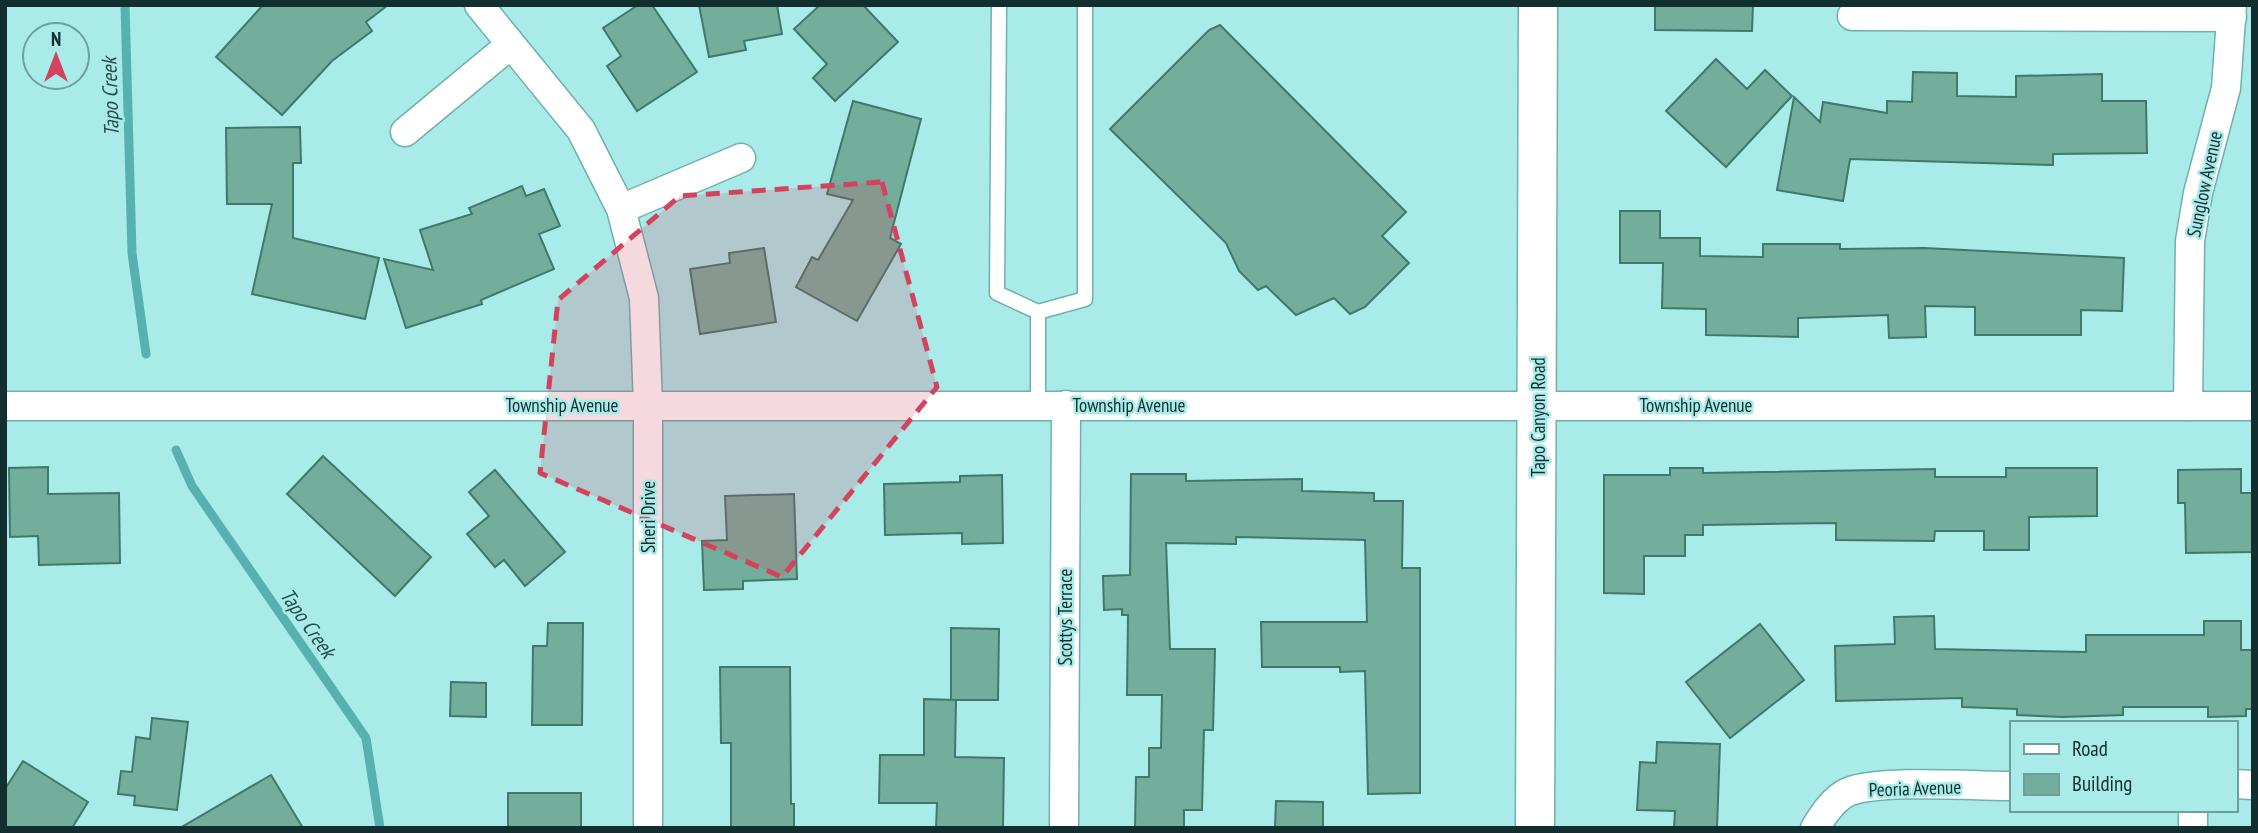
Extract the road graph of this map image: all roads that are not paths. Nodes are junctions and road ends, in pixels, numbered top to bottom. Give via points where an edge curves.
1 (479, 5) edge
2 (999, 5) edge
3 (1085, 5) edge
4 (1538, 5) edge
5 (2232, 11) edge
6 (1852, 16) dead end
7 (510, 46) junction
8 (405, 132) dead end
9 (741, 158) dead end
10 (621, 209) junction
11 (1038, 312) junction
12 (648, 405) junction
13 (1038, 405) junction
14 (1066, 405) junction
15 (1538, 405) junction
16 (5, 406) edge
17 (2188, 406) junction
18 (2253, 406) edge
19 (2010, 786) edge
20 (1821, 819) edge
21 (648, 828) edge
22 (1064, 828) edge
23 (1535, 828) edge

1 - 7 street, Sheri Drive
2 - 11 lane via 997,293
3 - 11 lane via 1085,299
4 - 15 main road, Tapo Canyon Road
5 - 6 street
5 - 17 street, Sunglow Avenue via 2226,88 2190,241
7 - 8 street
7 - 10 street, Sheri Drive via 558,98 580,130
9 - 10 street
10 - 12 street, Sheri Drive via 645,298
11 - 13 lane
12 - 13 street, Township Avenue
12 - 16 street, Township Avenue
12 - 21 street, Sheri Drive
13 - 14 street, Township Avenue
14 - 15 street, Township Avenue
14 - 22 street, Scottys Terrace
15 - 17 street, Township Avenue
15 - 23 main road, Tapo Canyon Road
17 - 18 street, Township Avenue
19 - 20 street, Peoria Avenue via 1871,787 1846,793

